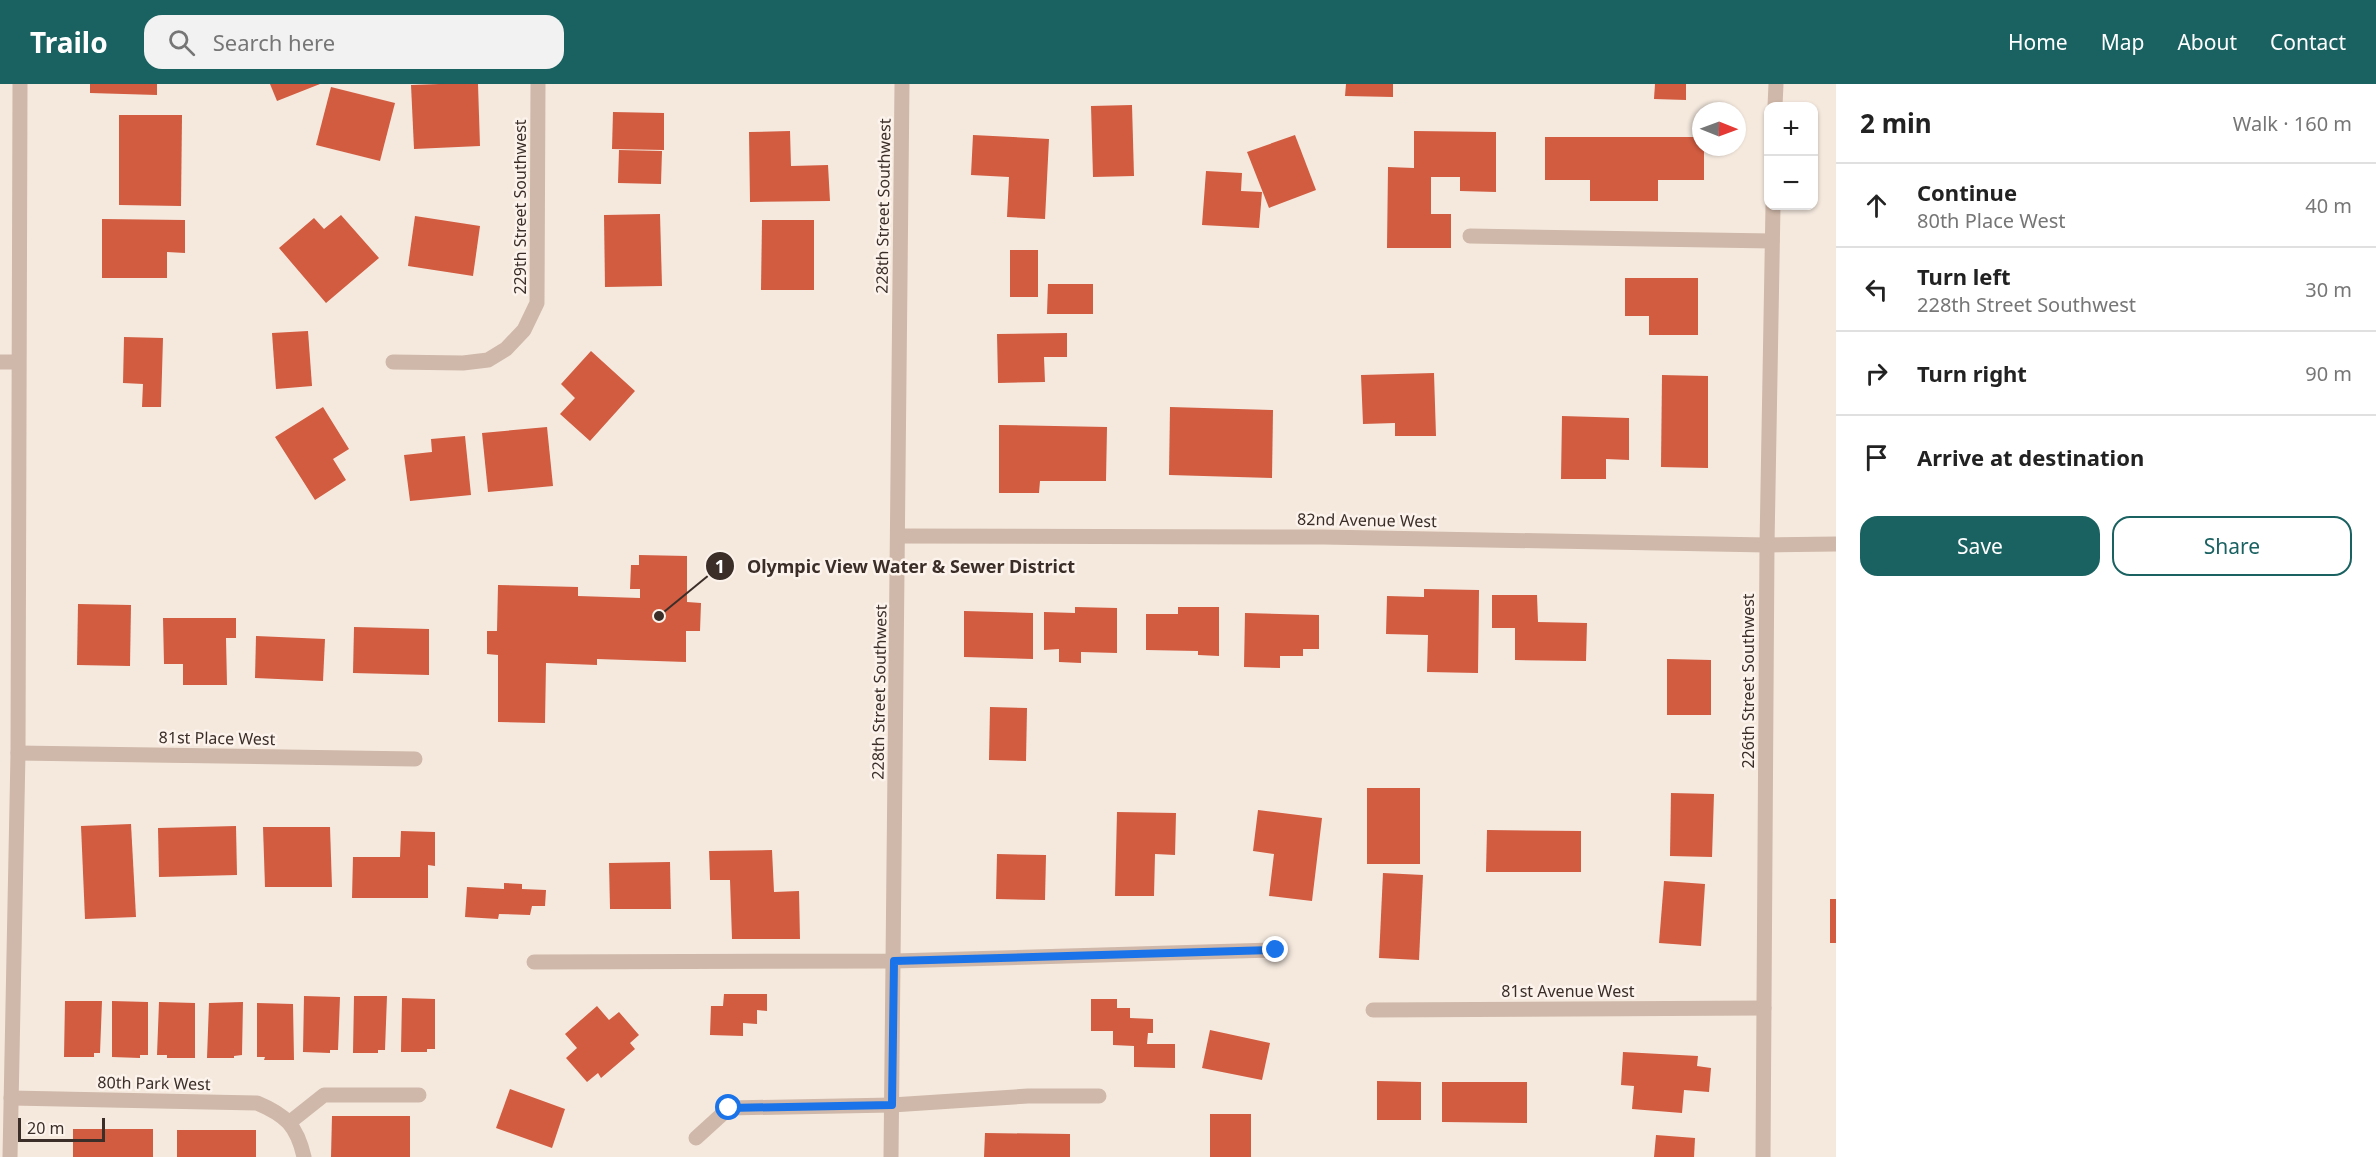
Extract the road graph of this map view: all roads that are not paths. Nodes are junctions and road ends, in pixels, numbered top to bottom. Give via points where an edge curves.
1 (20, 84) edge
2 (538, 84) edge
3 (902, 84) edge
4 (1776, 84) edge
5 (1775, 102) edge
6 (1773, 210) edge
7 (1470, 236) dead end
8 (1772, 241) junction
9 (0, 362) edge
10 (18, 362) junction
11 (393, 362) dead end
12 (898, 536) junction
13 (1836, 544) edge
14 (1767, 545) junction
15 (18, 753) junction
16 (416, 759) dead end
17 (1276, 950) dead end
18 (894, 961) junction
19 (534, 962) dead end
20 (1764, 1008) junction
21 (1373, 1010) dead end
22 (6, 1017) edge
23 (419, 1095) dead end
24 (1099, 1096) dead end
25 (11, 1098) junction
26 (892, 1105) junction
27 (290, 1122) junction
28 (696, 1138) dead end
29 (10, 1157) edge
30 (304, 1157) edge
31 (891, 1157) edge
32 (1763, 1157) edge

1 - 10 street
2 - 11 street, 229th Street Southwest via 537,303 524,330 506,349 488,360
3 - 12 street, 228th Street Southwest
4 - 5 street
6 - 8 street, 226th Street Southwest
7 - 8 street
8 - 14 street, 226th Street Southwest
9 - 10 street
10 - 15 street
12 - 14 street, 82nd Avenue West via 1323,537
12 - 18 street, 228th Street Southwest
13 - 14 street, 82nd Avenue West
14 - 20 street, 226th Street Southwest
15 - 16 street, 81st Place West
15 - 22 street
17 - 18 street
18 - 19 street
18 - 26 street, 228th Street Southwest
20 - 21 street, 81st Avenue West
20 - 32 street, 226th Street Southwest
22 - 25 street
23 - 27 street via 324,1095
24 - 26 street via 1028,1096
25 - 27 street, 80th Park West via 257,1103
25 - 29 street
26 - 28 street via 729,1108
26 - 31 street, 228th Street Southwest
27 - 30 street

